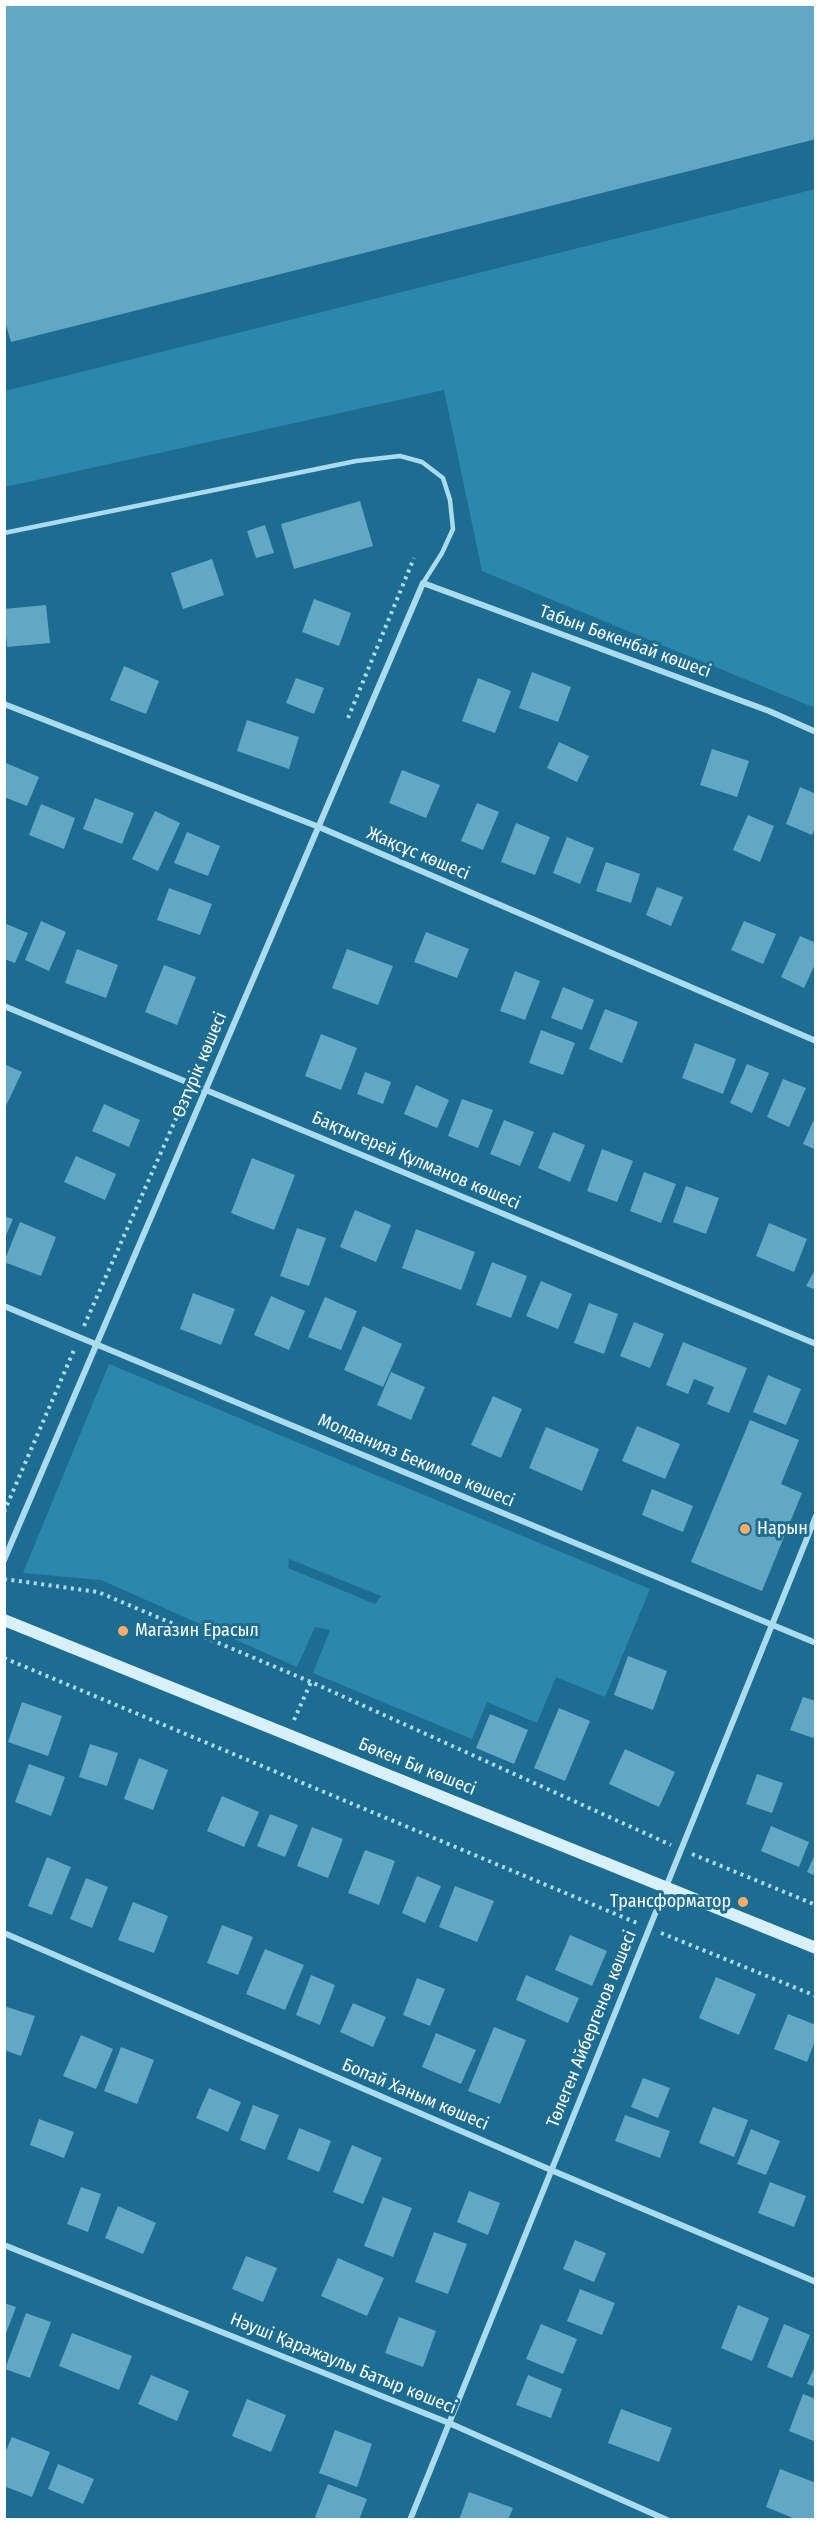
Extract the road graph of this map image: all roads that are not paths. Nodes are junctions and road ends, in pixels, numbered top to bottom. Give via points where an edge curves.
1 (4, 533) edge
2 (423, 583) junction
3 (4, 704) edge
4 (816, 732) edge
5 (319, 827) junction
6 (4, 1006) edge
7 (816, 1041) edge
8 (206, 1089) junction
9 (4, 1306) edge
10 (97, 1344) junction
11 (816, 1344) edge
12 (816, 1516) edge
13 (4, 1560) edge
14 (4, 1620) edge
15 (771, 1625) junction
16 (816, 1643) edge
17 (666, 1886) junction
18 (4, 1933) edge
19 (816, 1948) edge
20 (551, 2170) junction
21 (4, 2245) edge
22 (816, 2282) edge
23 (449, 2422) junction
24 (410, 2520) edge
25 (667, 2520) edge

1 - 2 lane via 356,461 400,456 422,462 443,478 450,500 453,529
2 - 4 street, Табын Бөкенбай көшесі
2 - 5 street, Өзтүрік көшесі
3 - 5 street, Жақсұс көшесі
5 - 7 street, Жақсұс көшесі
5 - 8 street, Өзтүрік көшесі
6 - 8 street, Бақтыгерей Құлманов көшесі
8 - 10 street, Өзтүрік көшесі
8 - 11 street, Бақтыгерей Құлманов көшесі
9 - 10 street, Молданияз Бекимов көшесі
10 - 13 street, Өзтүрік көшесі
10 - 15 street, Молданияз Бекимов көшесі
12 - 15 street, Төлеген Айбергенов көшесі
14 - 17 street, Бөкен Би көшесі
15 - 16 street, Молданияз Бекимов көшесі
15 - 17 street, Төлеген Айбергенов көшесі
17 - 19 street, Бөкен Би көшесі
17 - 20 street, Төлеген Айбергенов көшесі
18 - 20 street, Бопай Ханым көшесі
20 - 22 street, Бопай Ханым көшесі
20 - 23 street, Төлеген Айбергенов көшесі
21 - 23 street, Нәуші Қаражаулы Батыр көшесі
23 - 24 street, Төлеген Айбергенов көшесі
23 - 25 street, Нәуші Қаражаулы Батыр көшесі

